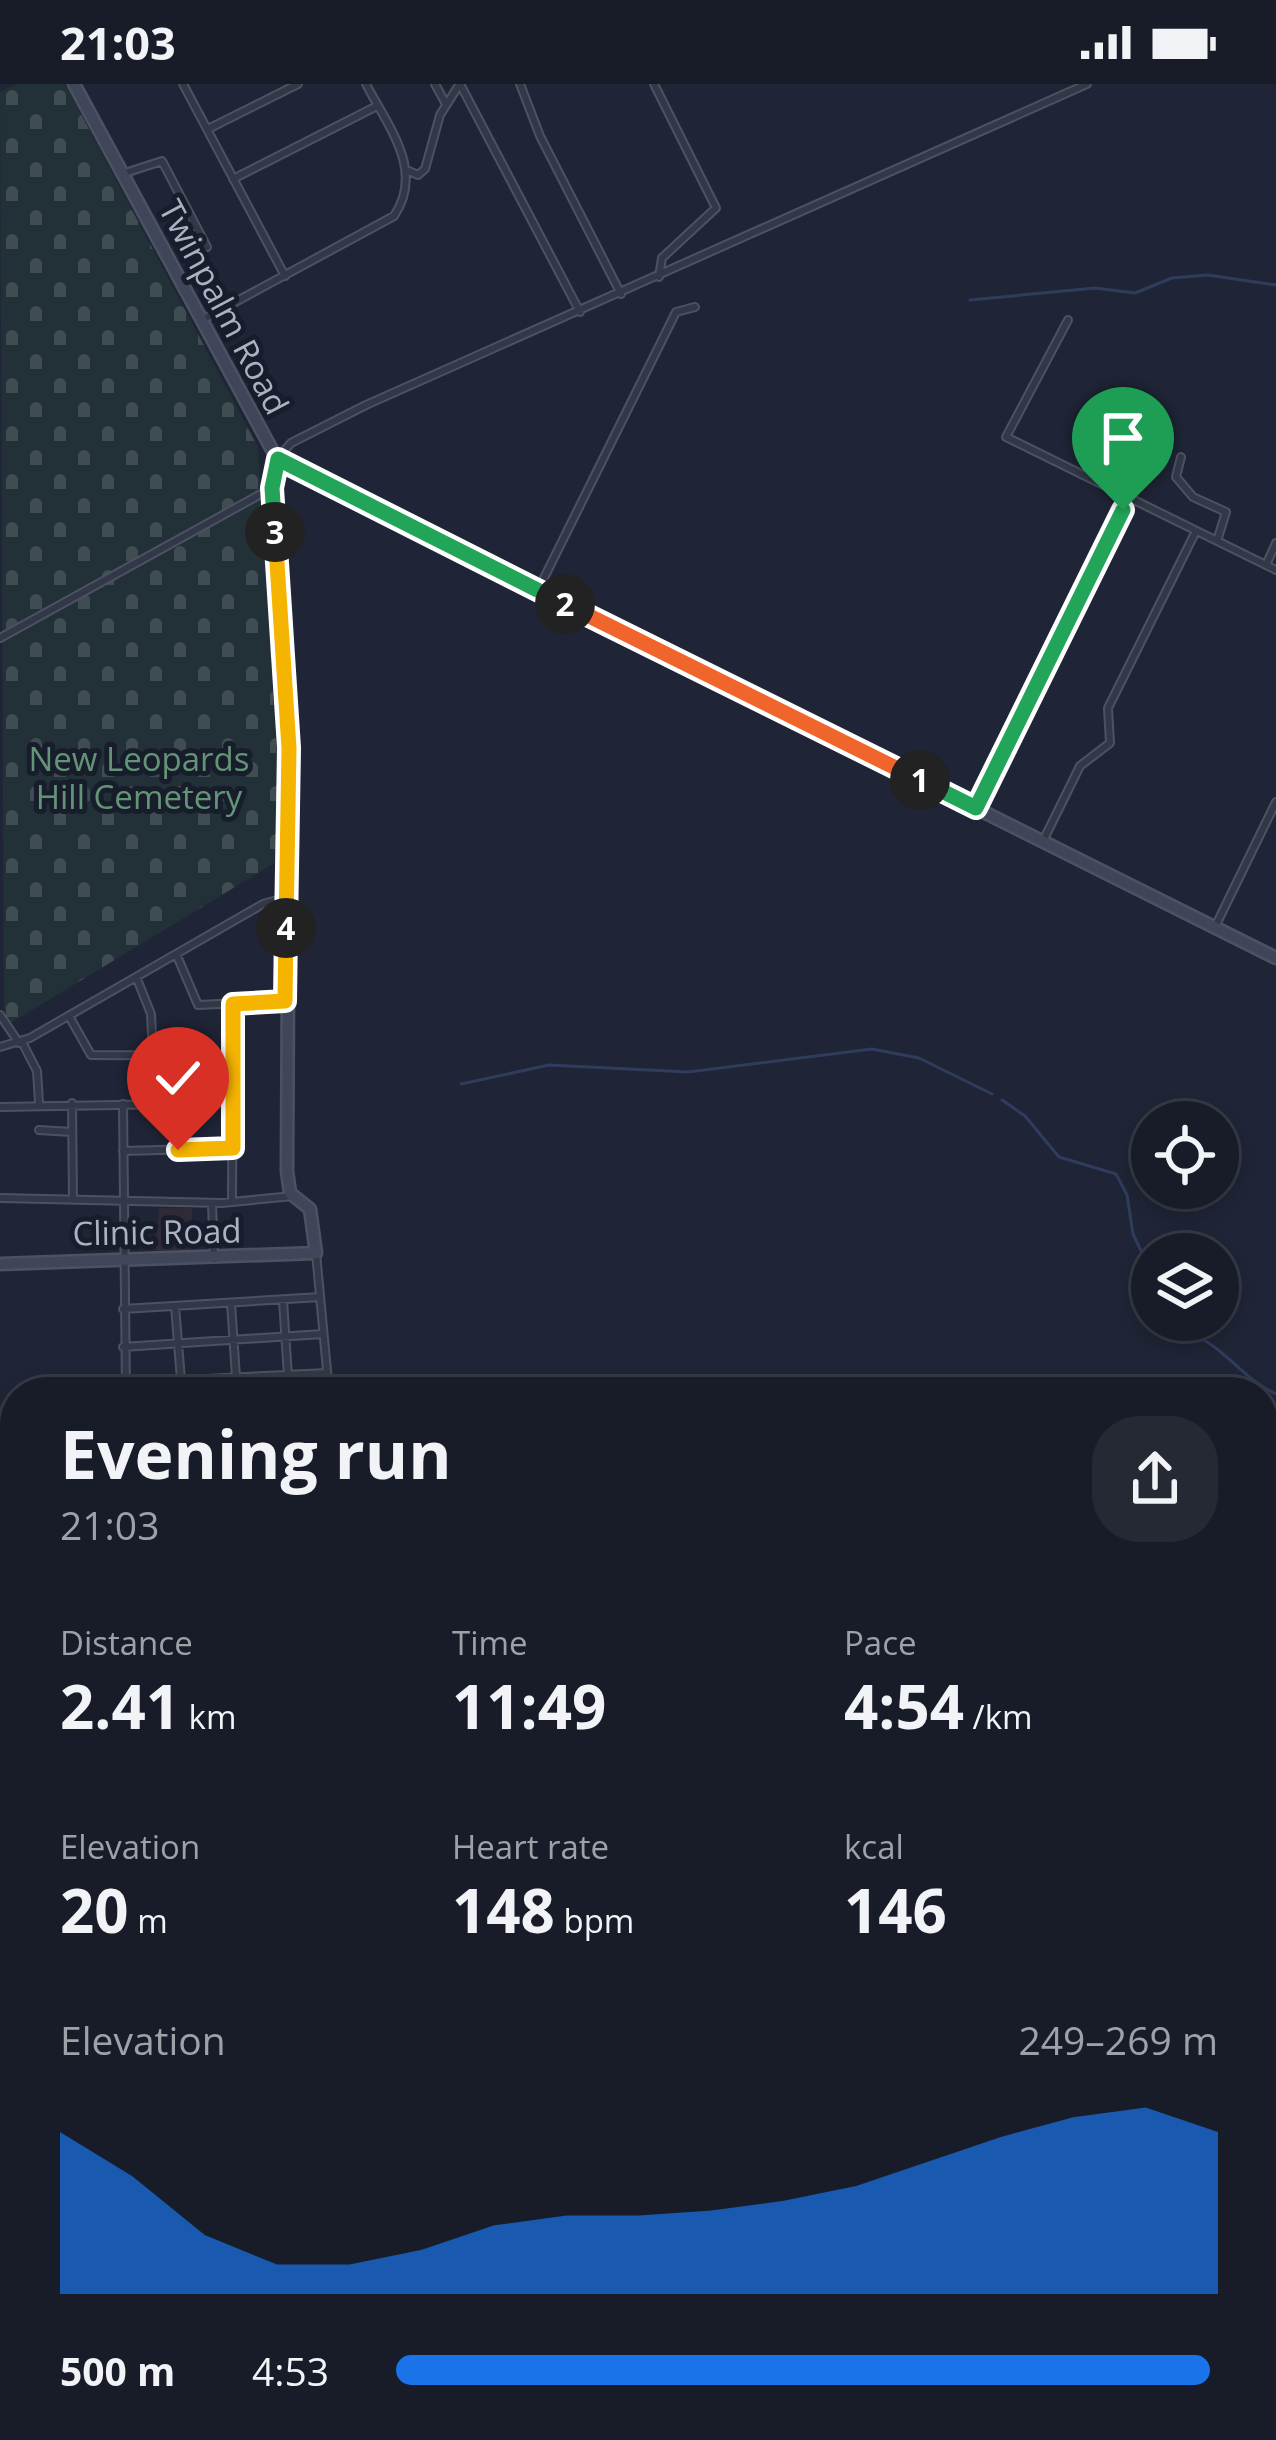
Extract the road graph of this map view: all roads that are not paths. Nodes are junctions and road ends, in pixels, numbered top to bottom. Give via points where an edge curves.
1 (74, 84) edge
2 (183, 84) edge
3 (272, 84) edge
4 (298, 84) edge
5 (366, 84) edge
6 (435, 84) edge
7 (459, 84) edge
8 (520, 84) edge
9 (653, 84) edge
10 (1087, 84) edge
11 (278, 94) junction
12 (446, 104) junction
13 (377, 106) junction
14 (208, 129) junction
15 (409, 172) junction
16 (122, 174) junction
17 (233, 179) junction
18 (207, 247) dead end
19 (285, 276) junction
20 (659, 277) junction
21 (621, 294) junction
22 (695, 307) dead end
23 (580, 313) junction
24 (200, 320) junction
25 (1068, 320) dead end
26 (1181, 457) dead end
27 (278, 459) junction
28 (272, 488) junction
29 (1129, 498) junction
30 (1196, 531) junction
31 (1217, 541) junction
32 (1276, 543) edge
33 (1266, 565) junction
34 (1276, 570) edge
35 (538, 590) junction
36 (0, 638) edge
37 (1276, 802) edge
38 (976, 808) junction
39 (1043, 842) junction
40 (288, 897) junction
41 (1215, 927) junction
42 (177, 956) junction
43 (1276, 958) edge
44 (136, 979) junction
45 (285, 1001) junction
46 (233, 1004) junction
47 (0, 1016) edge
48 (69, 1016) junction
49 (20, 1042) junction
50 (0, 1047) edge
51 (154, 1056) junction
52 (233, 1056) junction
53 (39, 1103) junction
54 (72, 1103) junction
55 (233, 1103) junction
56 (123, 1104) junction
57 (0, 1107) edge
58 (39, 1130) dead end
59 (70, 1132) junction
60 (233, 1148) junction
61 (123, 1151) junction
62 (293, 1196) junction
63 (0, 1198) edge
64 (73, 1199) junction
65 (124, 1200) junction
66 (232, 1201) junction
67 (212, 1203) junction
68 (316, 1253) junction
69 (214, 1259) junction
70 (122, 1262) junction
71 (0, 1264) edge
72 (320, 1297) junction
73 (283, 1300) junction
74 (231, 1303) junction
75 (175, 1306) junction
76 (123, 1309) junction
77 (323, 1334) junction
78 (284, 1337) junction
79 (233, 1340) junction
80 (178, 1344) junction
81 (123, 1347) junction
82 (327, 1373) junction
83 (286, 1375) junction
84 (125, 1377) edge
85 (180, 1377) edge
86 (236, 1377) edge
87 (253, 1377) edge
88 (327, 1377) edge

1 - 16 main road, Twinpalm Road
2 - 14 street
3 - 11 street
4 - 11 street
5 - 13 street
6 - 12 street
7 - 12 street
7 - 23 street
8 - 21 street
9 - 20 street via 716,208 662,258
10 - 20 street
11 - 14 street
12 - 15 street via 424,169
13 - 15 street
13 - 17 street
14 - 17 street
15 - 19 street via 407,194 387,223
16 - 18 street via 162,161
16 - 24 main road, Twinpalm Road
17 - 19 street
19 - 24 street
20 - 21 street
21 - 23 street
22 - 35 street via 676,312
23 - 27 street via 337,419
24 - 27 main road, Twinpalm Road
25 - 29 street via 1006,437
26 - 31 street via 1176,477 1188,492 1226,512
27 - 28 main road
27 - 35 main road, Twinpalm Road
28 - 36 street
28 - 40 main road via 289,748
29 - 30 street
29 - 38 street
30 - 31 street
30 - 39 street via 1108,708 1110,743 1078,770
31 - 33 street
32 - 33 street
33 - 34 street
35 - 38 main road, Twinpalm Road
37 - 41 street
38 - 39 main road, Twinpalm Road
39 - 41 main road, Twinpalm Road
40 - 42 street
40 - 45 main road
41 - 43 main road, Twinpalm Road
42 - 44 street
42 - 46 street via 195,1004
44 - 48 street
44 - 51 street via 151,1014
45 - 46 street
45 - 62 main road
46 - 52 street
47 - 49 street
48 - 49 street
48 - 51 street via 91,1055
49 - 50 street
49 - 53 street via 37,1071
51 - 52 street
52 - 55 street
53 - 54 street
53 - 57 street
54 - 56 street
54 - 59 street
55 - 56 street
55 - 60 street
56 - 61 street
58 - 59 street
59 - 64 street
60 - 61 street
60 - 66 street
61 - 65 street
62 - 66 street
62 - 68 main road via 310,1209
63 - 64 street
64 - 65 street
65 - 67 street
65 - 70 street
66 - 67 street
67 - 69 street
68 - 69 main road, Clinic Road
68 - 72 street
69 - 70 main road, Clinic Road
70 - 71 main road, Clinic Road
70 - 76 street
72 - 73 street
72 - 77 street
73 - 74 street
73 - 78 street
74 - 75 street
74 - 79 street
75 - 76 street
75 - 80 street
76 - 81 street
77 - 78 street
77 - 82 street
78 - 79 street
78 - 83 street
79 - 80 street
79 - 86 street
80 - 81 street
80 - 85 street
81 - 84 street
82 - 83 street
82 - 88 street
83 - 87 street

